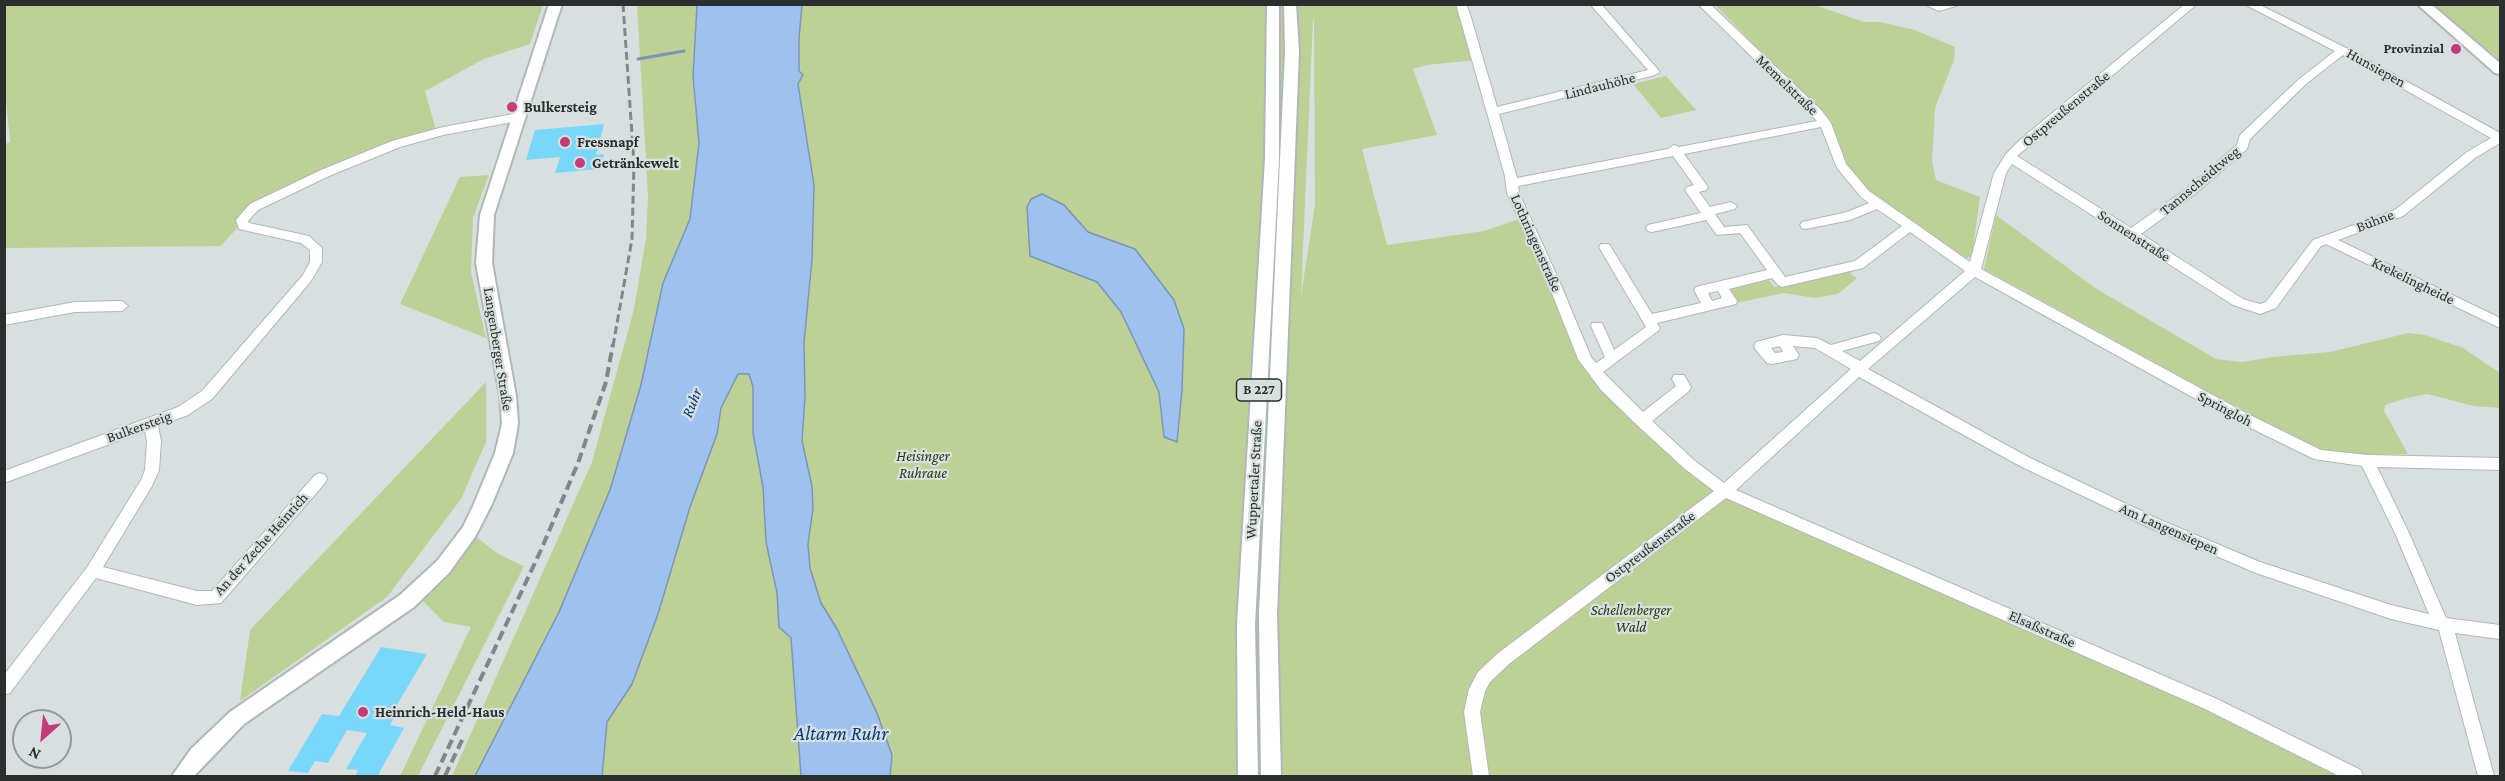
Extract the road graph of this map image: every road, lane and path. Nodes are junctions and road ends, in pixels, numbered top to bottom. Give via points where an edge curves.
1 (556, 4) edge
2 (1273, 4) edge
3 (1290, 4) edge
4 (1461, 4) edge
5 (1595, 4) edge
6 (1703, 4) edge
7 (1929, 4) edge
8 (1957, 4) edge
9 (2192, 4) edge
10 (2249, 4) edge
11 (2423, 4) edge
12 (2342, 50) junction
13 (2500, 70) edge
14 (1492, 112) junction
15 (519, 117) junction
16 (1825, 123) junction
17 (2500, 138) edge
18 (1674, 150) junction
19 (2010, 158) junction
20 (1511, 183) junction
21 (1716, 185) dead end
22 (1702, 188) junction
23 (1877, 204) junction
24 (1731, 206) dead end
25 (1708, 214) junction
26 (1806, 225) dead end
27 (1909, 227) junction
28 (1652, 228) dead end
29 (2131, 235) junction
30 (2326, 239) junction
31 (1605, 247) dead end
32 (1974, 271) junction
33 (1775, 273) junction
34 (1721, 286) junction
35 (122, 306) dead end
36 (1709, 306) junction
37 (2260, 309) joint
38 (4, 320) edge
39 (1648, 321) junction
40 (2500, 323) edge
41 (1597, 326) dead end
42 (1874, 338) dead end
43 (1783, 340) dead end
44 (1833, 352) junction
45 (1614, 358) junction
46 (1860, 369) junction
47 (1594, 372) junction
48 (1679, 379) dead end
49 (1642, 421) junction
50 (150, 422) junction
51 (2367, 461) junction
52 (2500, 464) edge
53 (4, 477) edge
54 (320, 479) dead end
55 (1725, 491) junction
56 (93, 571) junction
57 (2443, 624) junction
58 (2500, 632) edge
59 (4, 688) edge
60 (182, 777) edge
61 (1248, 777) edge
62 (1270, 777) edge
63 (1481, 777) edge
64 (2355, 777) edge
65 (2486, 777) edge

1 - 15 main road, Langenberger Straße
2 - 61 main road, Wuppertaler Straße / B 227 via 1272,159 1246,626
3 - 62 main road, Wuppertaler Straße / B 227 via 1292,51 1268,614
4 - 14 street, Lothringenstraße
5 - 14 street, Lindauhöhe via 1655,72
6 - 16 street, Memelstraße
7 - 8 street via 1939,8
9 - 19 street, Ostpreußenstraße via 2025,141
10 - 12 street, Hunsiepen
11 - 13 main road
12 - 17 street, Hunsiepen
12 - 29 street, Tannscheidtweg via 2244,138 2243,146 2190,192
14 - 20 street, Lothringenstraße
15 - 50 street, Bulkersteig via 396,144 325,173 249,211 241,223 247,229 312,243 317,252 313,269 207,395 183,411
15 - 60 main road, Langenberger Straße via 487,214 484,263 510,424 504,453 469,532 443,567 407,601 237,718
16 - 18 street
16 - 23 street, Memelstraße via 1847,174
17 - 30 street, Bühne via 2471,155 2399,213
18 - 20 street
18 - 22 street
19 - 29 street, Sonnenstraße
19 - 32 street, Ostpreußenstraße via 2000,174
20 - 47 street, Lothringenstraße via 1574,335
21 - 22 street
22 - 25 street via 1691,190
23 - 26 street via 1850,216
23 - 27 street, Memelstraße
24 - 25 street
25 - 28 street
25 - 33 street via 1721,232 1743,228
27 - 32 street, Memelstraße
27 - 33 street via 1859,265 1782,282
29 - 37 street, Sonnenstraße via 2238,302
30 - 37 street, Bühne via 2317,243 2271,305
30 - 40 street, Krekelingheide
31 - 39 street
32 - 46 street, Ostpreußenstraße
32 - 51 street, Springloh via 2284,440 2331,458
33 - 34 street
34 - 36 street via 1700,290
34 - 36 street via 1731,301
35 - 38 street via 54,309
36 - 39 street
39 - 45 street via 1653,328
41 - 45 street via 1606,350
42 - 44 street via 1837,347
43 - 44 street via 1817,343
44 - 46 street
45 - 47 street
46 - 55 street, Ostpreußenstraße
46 - 57 street, Am Langensiepen via 2007,453 2153,523 2294,581
47 - 49 street, Lothringenstraße
48 - 49 street via 1684,387
49 - 55 street, Lothringenstraße
50 - 53 street, Bulkersteig
50 - 56 street via 154,441 152,470
51 - 52 street, Springloh
51 - 57 street
54 - 56 street, An der Zeche Heinrich via 216,597 197,598
55 - 63 street, Ostpreußenstraße via 1484,677 1472,712
55 - 64 street, Elsaßstraße via 2211,704
56 - 59 street
57 - 58 street, Am Langensiepen
57 - 65 street

